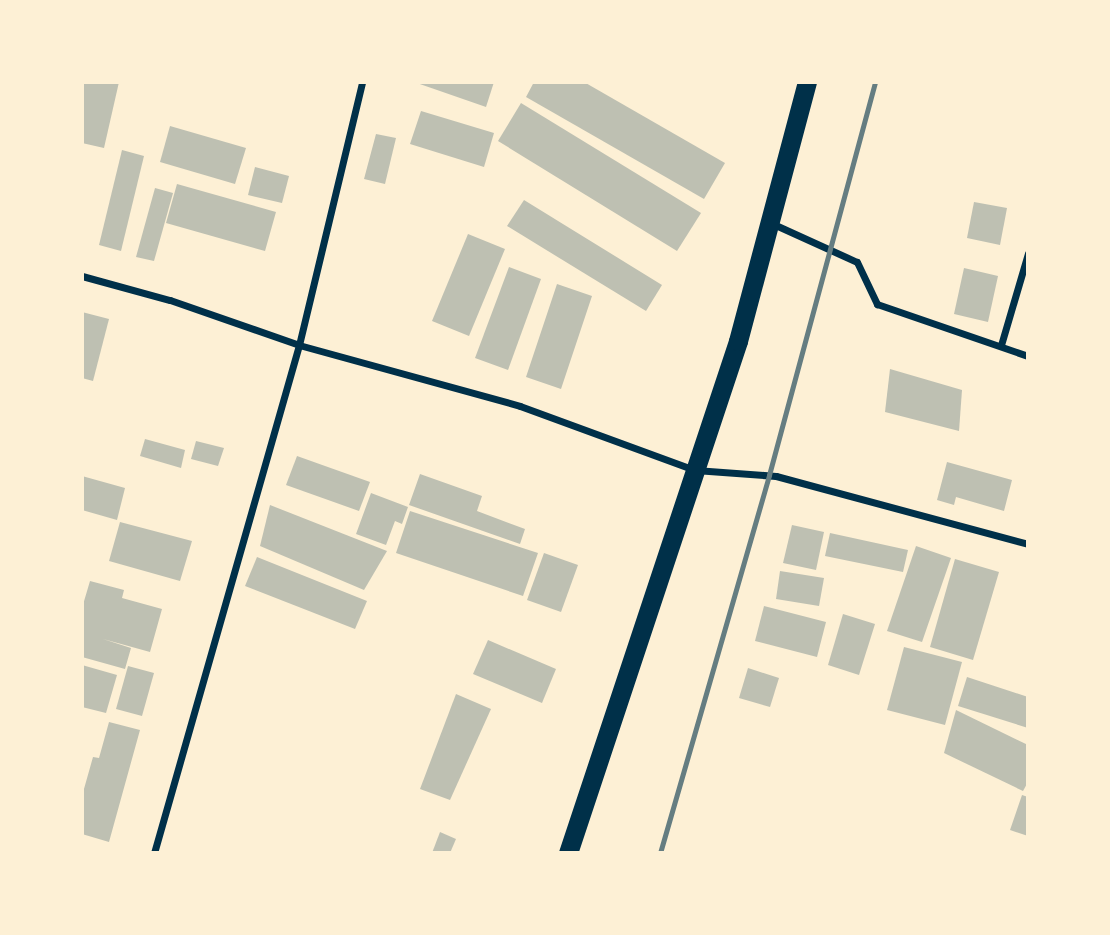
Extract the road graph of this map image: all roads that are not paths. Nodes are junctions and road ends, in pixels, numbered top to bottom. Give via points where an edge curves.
1 (362, 82) edge
2 (807, 82) edge
3 (768, 222) junction
4 (1028, 253) edge
5 (82, 276) edge
6 (299, 345) junction
7 (1001, 345) junction
8 (1028, 356) edge
9 (695, 470) junction
10 (1028, 544) edge
11 (154, 853) edge
12 (568, 853) edge

1 - 6 street
2 - 3 highway
3 - 7 street via 857,262 877,304
3 - 9 highway via 738,341
4 - 7 street
5 - 6 street via 170,300
6 - 9 street via 520,406
6 - 11 street
7 - 8 street
9 - 10 street via 776,476
9 - 12 highway

